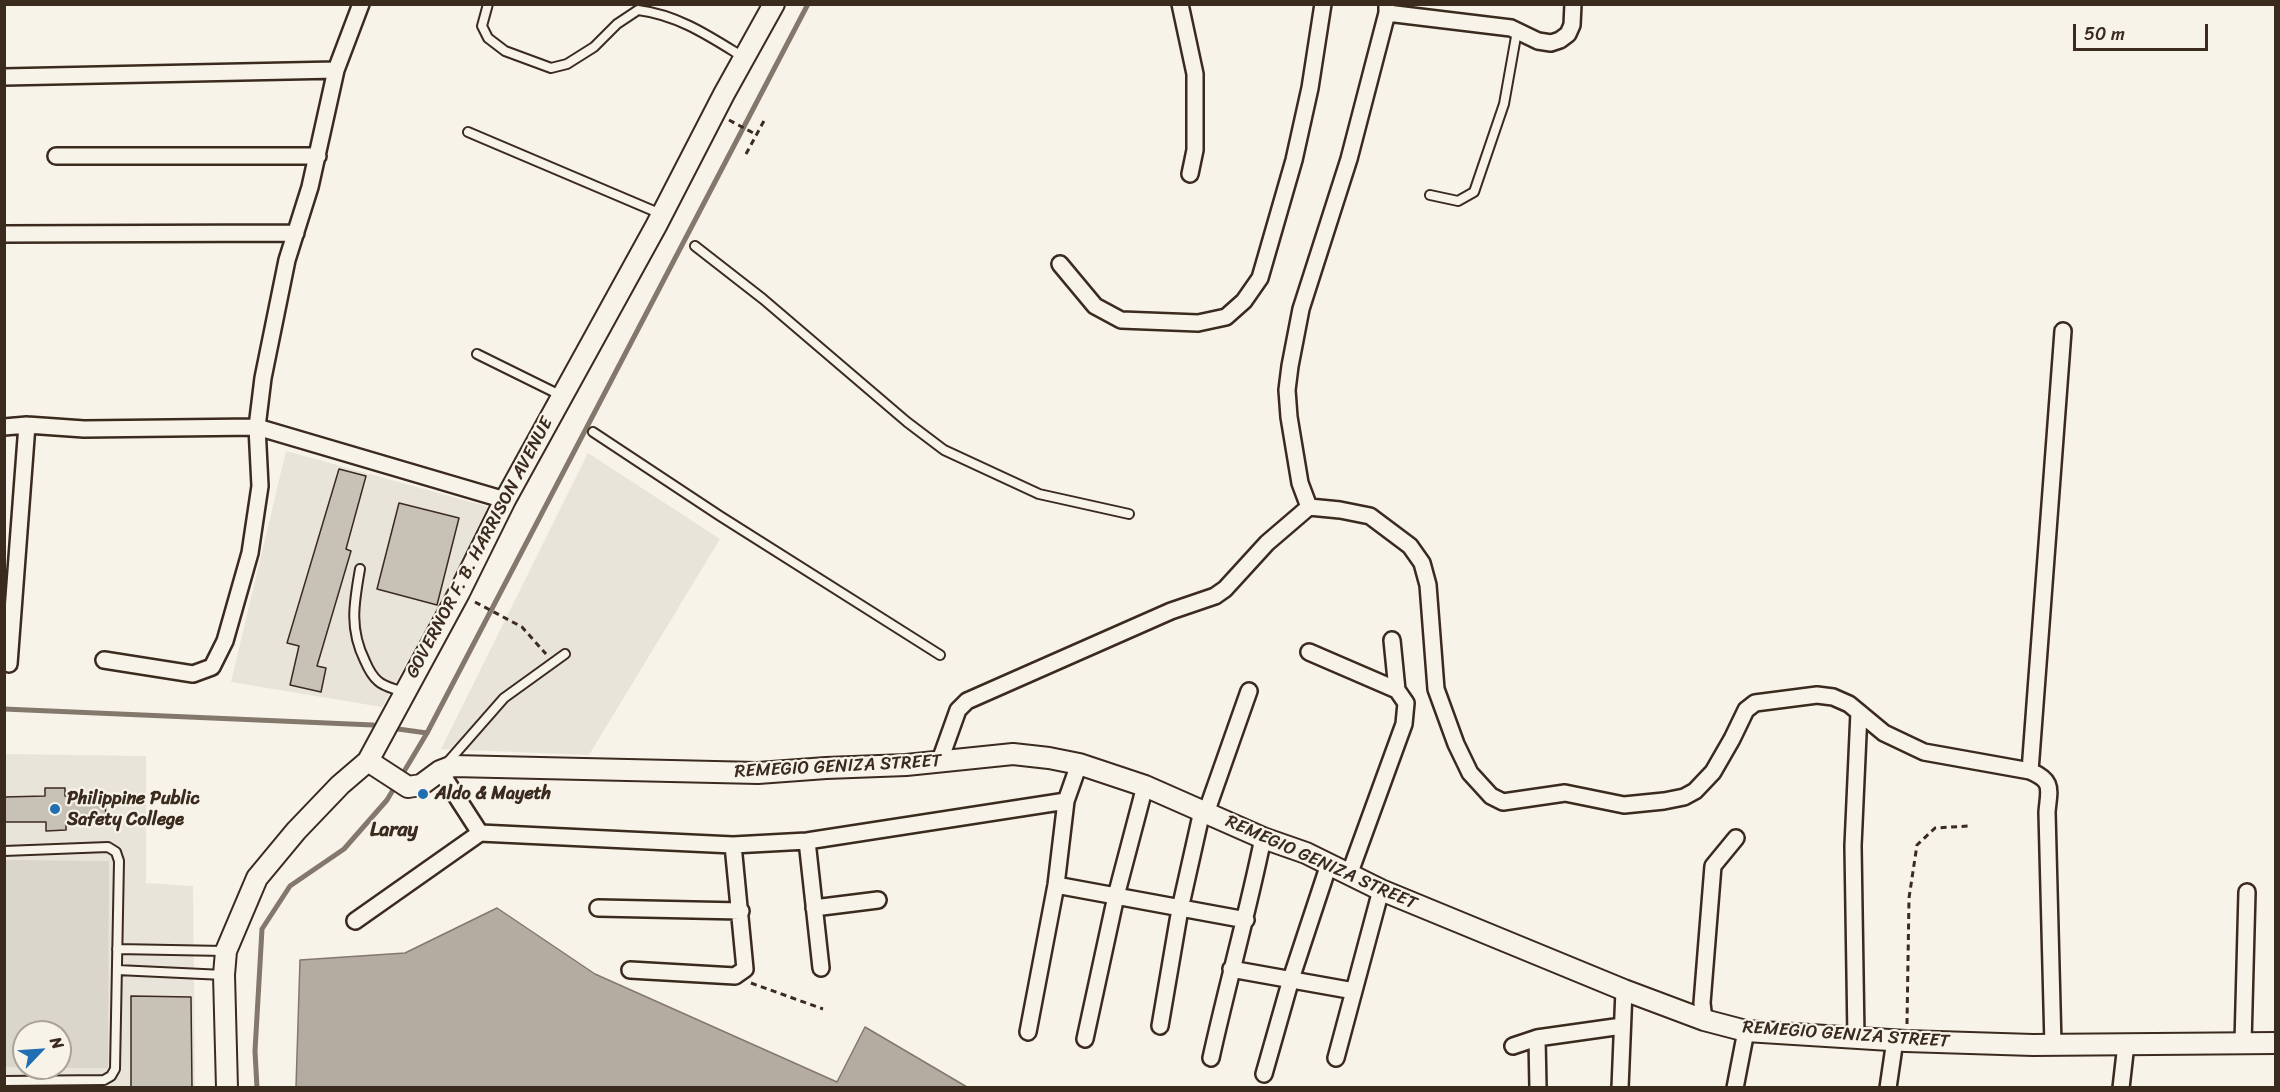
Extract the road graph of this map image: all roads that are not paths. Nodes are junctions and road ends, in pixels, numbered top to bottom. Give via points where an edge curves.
1 (361, 4) edge
2 (488, 4) edge
3 (774, 4) edge
4 (1180, 4) edge
5 (1323, 4) edge
6 (1573, 4) edge
7 (1387, 9) edge
8 (1517, 31) junction
9 (744, 57) junction
10 (336, 70) junction
11 (4, 77) edge
12 (468, 132) dead end
13 (56, 156) dead end
14 (318, 156) junction
15 (1190, 174) dead end
16 (1430, 195) dead end
17 (661, 214) junction
18 (296, 233) junction
19 (4, 234) edge
20 (695, 246) dead end
21 (1060, 264) dead end
22 (2063, 331) dead end
23 (477, 354) dead end
24 (562, 396) junction
25 (27, 425) junction
26 (4, 427) edge
27 (258, 427) junction
28 (593, 432) dead end
29 (505, 500) junction
30 (1309, 507) junction
31 (1129, 514) dead end
32 (360, 569) dead end
33 (1392, 640) dead end
34 (1309, 652) dead end
35 (565, 654) dead end
36 (940, 655) dead end
37 (104, 660) dead end
38 (9, 664) dead end
39 (1397, 690) junction
40 (1249, 691) dead end
41 (403, 692) junction
42 (1858, 711) junction
43 (368, 761) junction
44 (939, 763) junction
45 (1079, 764) junction
46 (440, 771) junction
47 (2030, 771) junction
48 (1144, 786) junction
49 (1066, 801) junction
50 (1204, 812) junction
51 (480, 833) junction
52 (1263, 838) junction
53 (1736, 838) dead end
54 (807, 840) junction
55 (733, 845) junction
56 (4, 851) edge
57 (1329, 864) junction
58 (1349, 875) junction
59 (1056, 885) junction
60 (1381, 890) junction
61 (2247, 892) dead end
62 (1116, 896) junction
63 (878, 900) dead end
64 (598, 908) dead end
65 (814, 908) junction
66 (1180, 909) junction
67 (741, 911) junction
68 (1246, 920) junction
69 (355, 921) dead end
70 (117, 949) junction
71 (226, 951) junction
72 (821, 968) dead end
73 (1231, 969) junction
74 (117, 970) junction
75 (630, 970) dead end
76 (224, 975) junction
77 (1291, 979) junction
78 (1624, 990) junction
79 (1354, 992) junction
80 (1704, 1020) junction
81 (1160, 1026) dead end
82 (1622, 1026) junction
83 (1746, 1031) junction
84 (1028, 1032) dead end
85 (1538, 1038) junction
86 (1856, 1038) junction
87 (1085, 1039) dead end
88 (1901, 1041) junction
89 (2243, 1043) junction
90 (2276, 1043) edge
91 (2126, 1044) junction
92 (2053, 1045) junction
93 (1513, 1046) dead end
94 (1336, 1058) dead end
95 (1211, 1059) dead end
96 (1264, 1074) dead end
97 (4, 1081) edge
98 (227, 1088) edge
99 (1538, 1088) edge
100 (1620, 1088) edge
101 (1735, 1088) edge
102 (1888, 1088) edge
103 (2121, 1088) edge

1 - 10 street
2 - 9 lane via 482,26 488,38 506,51 551,68 567,64 594,47 638,10 687,23
3 - 9 street, GOVERNOR F. B. HARRISON AVENUE
4 - 15 street via 1195,74 1195,150
5 - 21 street via 1311,88 1294,160 1260,278 1244,301 1226,316 1198,323 1121,320 1095,306
6 - 8 street via 1572,25 1560,40 1538,41
7 - 8 street
7 - 30 street via 1349,159 1301,309 1290,366 1289,417 1300,483
8 - 16 lane via 1504,105 1474,192 1458,201
9 - 17 street, GOVERNOR F. B. HARRISON AVENUE
10 - 11 street
10 - 14 street
12 - 17 lane
13 - 14 street
14 - 18 street
17 - 24 street, GOVERNOR F. B. HARRISON AVENUE
18 - 19 street
18 - 27 street via 263,378
20 - 31 lane via 944,450 1039,494
22 - 47 street
23 - 24 lane
24 - 29 street, GOVERNOR F. B. HARRISON AVENUE
25 - 26 street
25 - 27 street via 84,429
25 - 38 street
27 - 29 street
27 - 37 street via 260,486 250,553 225,641 212,667 193,675
28 - 36 lane
29 - 41 street, GOVERNOR F. B. HARRISON AVENUE via 464,595
30 - 42 street via 1370,516 1410,546 1422,562 1428,585 1436,689 1470,773 1491,796 1503,802 1565,793 1624,805 1684,797 1713,772 1746,710 1755,704 1817,695 1833,697
30 - 44 street via 1215,596 1171,611 967,701 958,710
32 - 41 lane via 354,605 358,648 379,682
33 - 39 street
34 - 39 street
35 - 46 lane via 504,698
39 - 58 street via 1406,704 1404,724
40 - 50 street
41 - 43 street, GOVERNOR F. B. HARRISON AVENUE
42 - 47 street via 1884,733 1924,752
42 - 86 street via 1853,846
43 - 46 street, REMEGIO GENIZA STREET via 408,787 421,785
43 - 71 street, GOVERNOR F. B. HARRISON AVENUE via 296,831 257,878
44 - 45 street, REMEGIO GENIZA STREET via 1013,754
44 - 46 street, REMEGIO GENIZA STREET via 758,773 470,765
45 - 48 street, REMEGIO GENIZA STREET
45 - 49 street
46 - 51 street
47 - 92 street via 2047,780 2049,787
48 - 50 street, REMEGIO GENIZA STREET
48 - 62 street
49 - 54 street
49 - 59 street
50 - 52 street, REMEGIO GENIZA STREET
50 - 66 street
51 - 55 street
51 - 69 street
52 - 57 street, REMEGIO GENIZA STREET
52 - 68 street
53 - 80 street via 1713,866
54 - 55 street
54 - 65 street
55 - 67 street
56 - 70 lane via 108,847 116,852
57 - 58 street, REMEGIO GENIZA STREET
57 - 77 street
58 - 60 street, REMEGIO GENIZA STREET
59 - 62 street
59 - 84 street
60 - 78 street, REMEGIO GENIZA STREET
60 - 79 street
61 - 89 street
62 - 66 street
62 - 87 street
63 - 65 street
64 - 67 street
65 - 72 street
66 - 68 street
66 - 81 street
67 - 75 street via 746,969 741,974
68 - 73 street
70 - 71 lane
70 - 74 lane
71 - 76 street, GOVERNOR F. B. HARRISON AVENUE
73 - 77 street
73 - 95 street
74 - 76 lane
74 - 97 lane via 115,1069 111,1077
76 - 98 street, GOVERNOR F. B. HARRISON AVENUE
77 - 79 street
77 - 96 street
78 - 80 street, REMEGIO GENIZA STREET
78 - 82 street
79 - 94 street
80 - 83 street, REMEGIO GENIZA STREET
82 - 85 street
82 - 100 street
83 - 86 street, REMEGIO GENIZA STREET
83 - 101 street
85 - 93 street
85 - 99 street
86 - 88 street, REMEGIO GENIZA STREET
88 - 92 street, REMEGIO GENIZA STREET
88 - 102 street
89 - 90 street, REMEGIO GENIZA STREET
89 - 91 street, REMEGIO GENIZA STREET
91 - 92 street, REMEGIO GENIZA STREET
91 - 103 street

